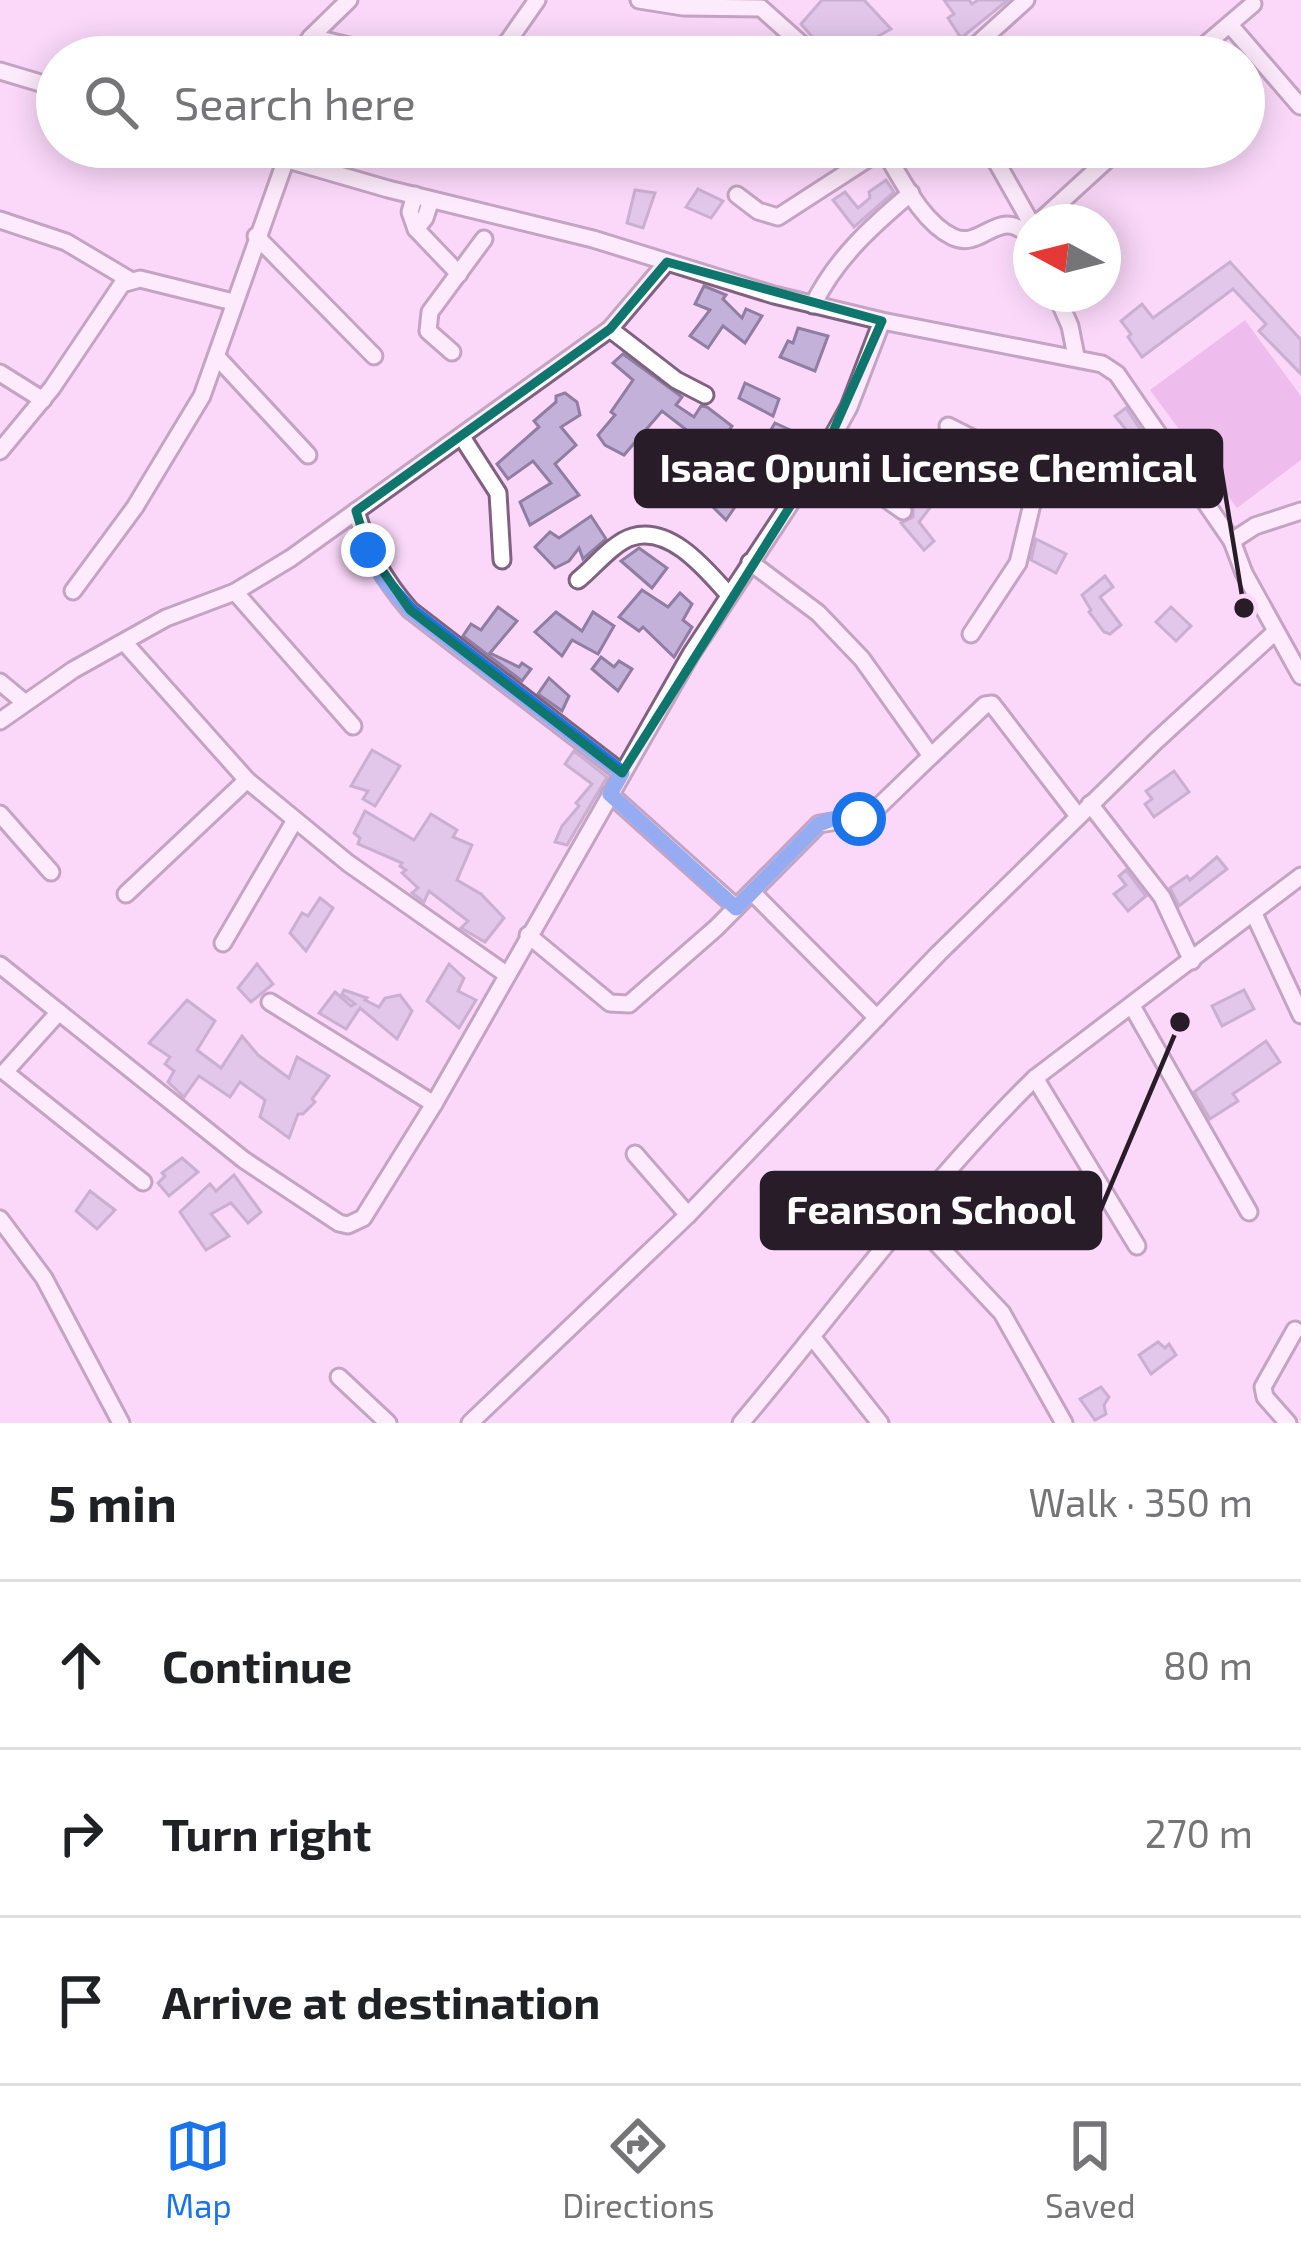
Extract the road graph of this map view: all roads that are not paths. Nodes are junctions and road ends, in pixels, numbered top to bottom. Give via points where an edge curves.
1 (348, 0) edge
2 (537, 0) edge
3 (639, 0) edge
4 (1026, 0) edge
5 (1253, 4) dead end
6 (1230, 25) junction
7 (313, 36) edge
8 (512, 36) edge
9 (791, 36) edge
10 (986, 36) edge
11 (1217, 36) edge
12 (1240, 36) edge
13 (1265, 66) edge
14 (0, 71) edge
15 (36, 82) edge
16 (1300, 106) edge
17 (282, 168) edge
18 (311, 168) edge
19 (853, 168) edge
20 (895, 168) edge
21 (999, 168) edge
22 (1098, 168) edge
23 (911, 194) junction
24 (737, 195) dead end
25 (423, 198) junction
26 (1019, 204) edge
27 (1059, 204) edge
28 (0, 220) edge
29 (1013, 225) edge
30 (256, 236) junction
31 (484, 239) dead end
32 (667, 262) junction
33 (459, 274) junction
34 (130, 280) junction
35 (233, 302) junction
36 (813, 304) junction
37 (1064, 312) edge
38 (882, 321) junction
39 (610, 329) junction
40 (452, 352) dead end
41 (374, 356) dead end
42 (1076, 356) junction
43 (218, 358) junction
44 (0, 373) edge
45 (705, 394) dead end
46 (43, 400) junction
47 (948, 426) dead end
48 (462, 437) junction
49 (0, 451) edge
50 (823, 454) junction
51 (1172, 454) junction
52 (308, 455) dead end
53 (1050, 477) junction
54 (356, 511) junction
55 (903, 511) dead end
56 (1301, 511) edge
57 (1232, 541) junction
58 (502, 560) dead end
59 (751, 562) junction
60 (578, 580) dead end
61 (73, 591) dead end
62 (235, 592) junction
63 (729, 596) junction
64 (1274, 633) junction
65 (971, 634) dead end
66 (124, 643) junction
67 (1301, 676) edge
68 (0, 682) edge
69 (24, 703) junction
70 (0, 721) edge
71 (353, 726) dead end
72 (931, 756) junction
73 (622, 773) junction
74 (247, 780) junction
75 (610, 794) junction
76 (1084, 810) junction
77 (0, 814) edge
78 (295, 820) junction
79 (51, 872) dead end
80 (1301, 876) edge
81 (752, 892) junction
82 (126, 894) dead end
83 (736, 908) junction
84 (1254, 914) junction
85 (528, 935) junction
86 (223, 944) dead end
87 (1192, 961) junction
88 (0, 965) edge
89 (506, 974) junction
90 (270, 1002) dead end
91 (1132, 1006) junction
92 (59, 1012) junction
93 (1301, 1015) edge
94 (877, 1018) junction
95 (3, 1074) edge
96 (1035, 1078) junction
97 (434, 1104) junction
98 (635, 1154) dead end
99 (143, 1183) dead end
100 (1249, 1212) dead end
101 (688, 1215) junction
102 (910, 1215) junction
103 (0, 1220) edge
104 (1137, 1246) dead end
105 (1294, 1330) dead end
106 (813, 1338) junction
107 (339, 1377) dead end
108 (117, 1418) edge
109 (99, 1423) edge
110 (388, 1423) edge
111 (470, 1423) edge
112 (741, 1423) edge
113 (880, 1423) edge
114 (1064, 1423) edge
115 (1288, 1423) edge

1 - 7 street
2 - 8 street
3 - 9 street via 760,8
4 - 10 street
5 - 6 street
6 - 11 street
6 - 12 street
13 - 16 street
14 - 15 street
17 - 30 street
18 - 25 street
19 - 24 street via 778,218
20 - 23 street
21 - 26 street
22 - 27 street
23 - 29 street via 957,239
23 - 36 street via 862,235
25 - 32 street
25 - 33 street via 410,212 416,229
28 - 34 street via 66,242
30 - 35 street
30 - 41 street
31 - 33 street
32 - 36 street
32 - 39 street
33 - 40 street via 427,327
34 - 35 street
34 - 46 street
35 - 43 street
36 - 38 street
37 - 42 street
38 - 42 street
38 - 50 street
39 - 45 street
39 - 48 street
42 - 51 street via 1117,374
43 - 52 street
43 - 61 street via 135,507
44 - 46 street
46 - 49 street
47 - 53 street
48 - 54 street
48 - 58 street via 498,493
50 - 55 street
50 - 59 street
51 - 53 street via 1089,483
51 - 57 street
53 - 65 street via 1037,483 1018,563
54 - 62 street
54 - 73 street via 382,578 410,610
56 - 57 street
57 - 64 street
59 - 63 street
59 - 72 street via 862,659
60 - 63 street via 630,537 652,536 694,558
62 - 66 street
62 - 71 street
63 - 73 street
64 - 67 street
64 - 76 street
66 - 69 street
66 - 74 street
68 - 69 street
69 - 70 street
72 - 76 street via 992,704
72 - 81 street via 869,816 819,824
73 - 75 street
74 - 78 street
74 - 82 street
75 - 83 street
75 - 85 street
76 - 87 street via 1162,898
76 - 94 street
77 - 79 street
78 - 86 street
78 - 89 street
80 - 84 street
81 - 83 street
81 - 94 street
83 - 85 street via 629,1004 610,1003
84 - 87 street
84 - 93 street
85 - 89 street
87 - 91 street
88 - 92 street
89 - 97 street
90 - 97 street
91 - 96 street
91 - 100 street
92 - 95 street
92 - 97 street via 244,1160 339,1223 363,1218
94 - 101 street
95 - 99 street
96 - 102 street
96 - 104 street
98 - 101 street
101 - 111 street
102 - 106 street
102 - 114 street via 1002,1313
103 - 108 street via 44,1278
105 - 115 street via 1264,1387
106 - 112 street
106 - 113 street
107 - 110 street
108 - 109 street

